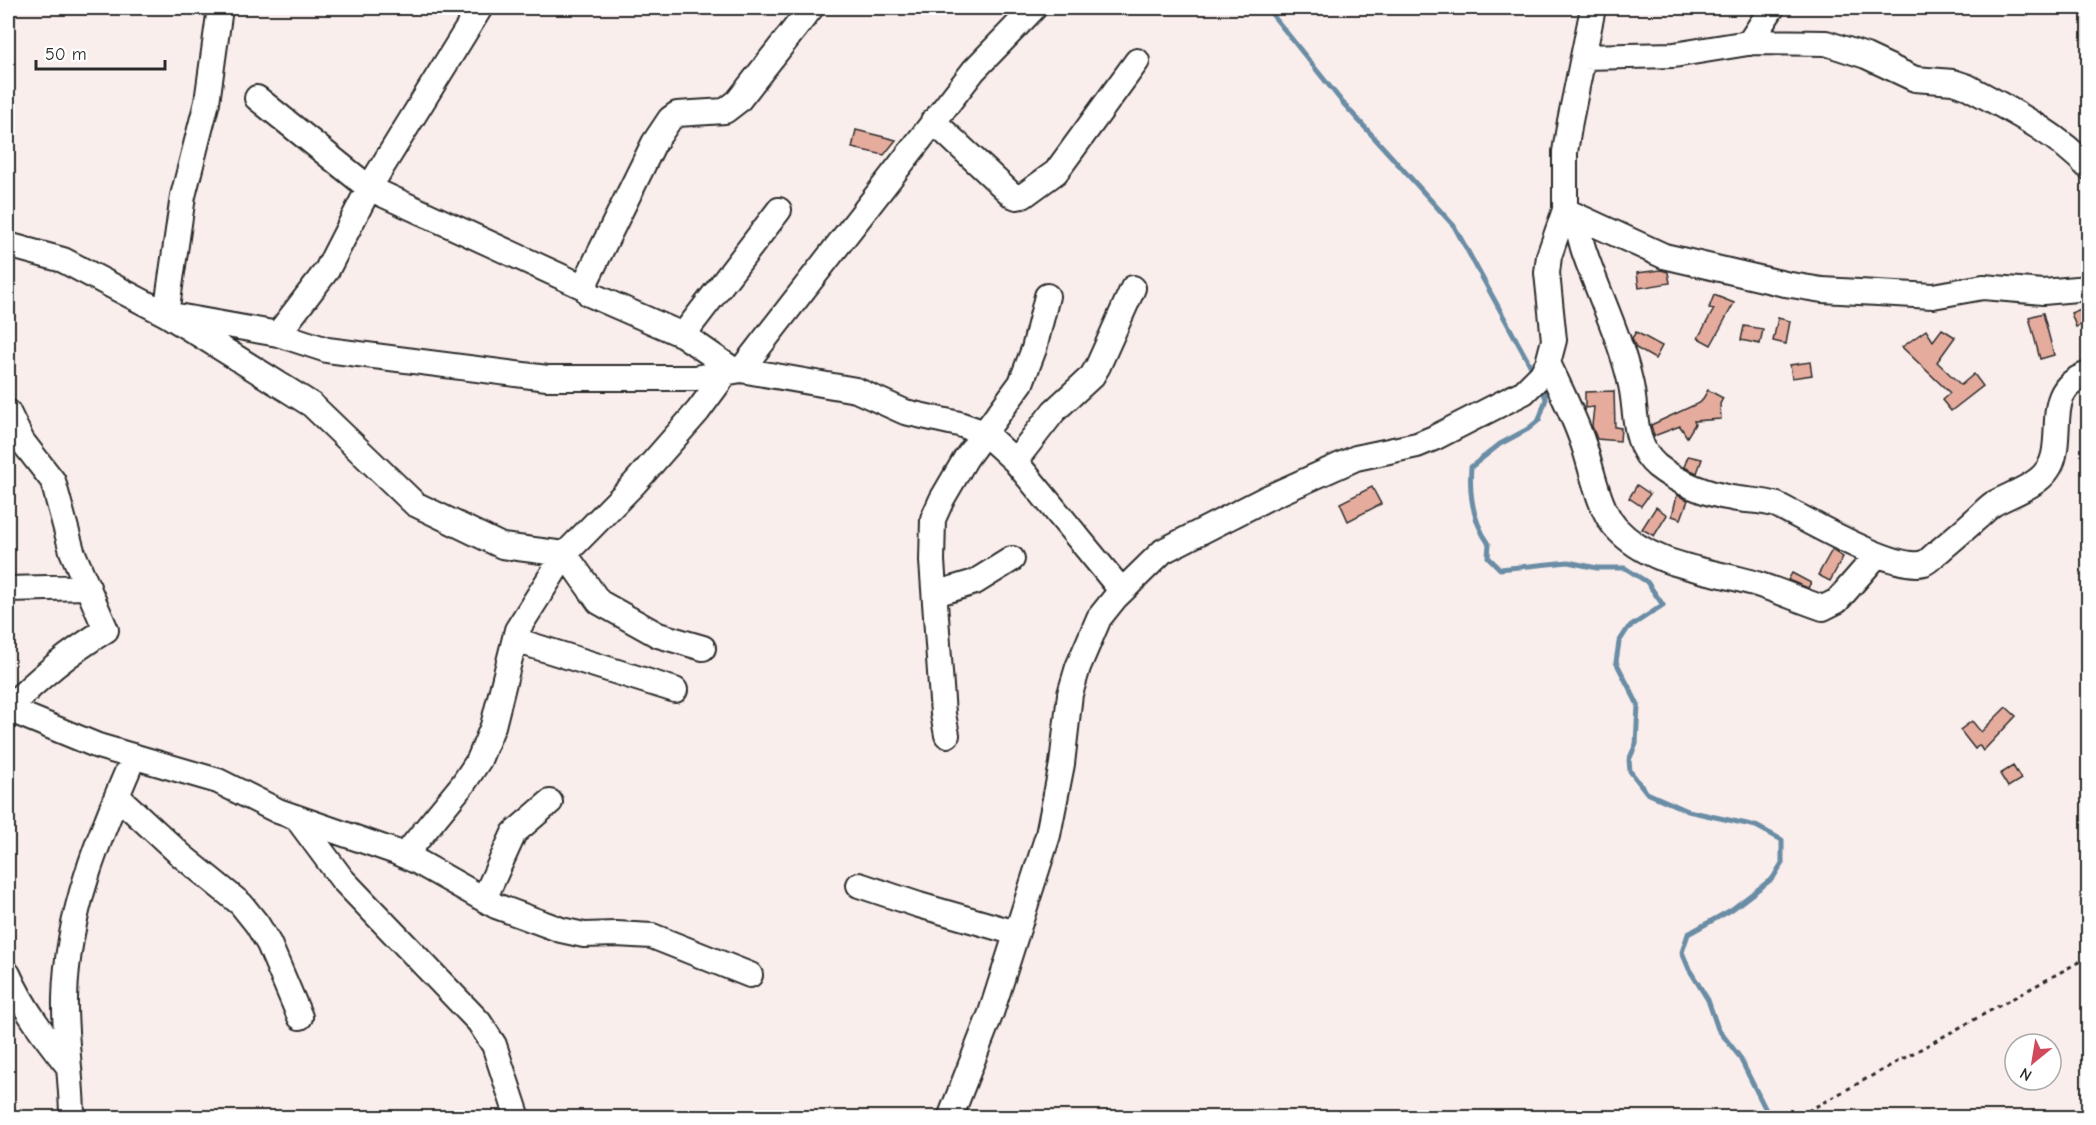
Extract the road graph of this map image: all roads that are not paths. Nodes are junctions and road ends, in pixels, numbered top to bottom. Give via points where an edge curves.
1 (220, 8) edge
2 (480, 8) edge
3 (811, 8) edge
4 (1034, 8) edge
5 (1593, 8) edge
6 (1772, 8) edge
7 (1749, 43) junction
8 (1583, 57) junction
9 (1137, 61) dead end
10 (256, 98) dead end
11 (933, 121) junction
12 (2088, 167) edge
13 (369, 188) junction
14 (779, 210) dead end
15 (1570, 213) junction
16 (8, 245) edge
17 (585, 288) junction
18 (1133, 288) dead end
19 (2088, 288) edge
20 (1047, 296) dead end
21 (166, 314) junction
22 (278, 334) junction
23 (683, 335) junction
24 (1548, 363) junction
25 (734, 371) junction
26 (2088, 374) edge
27 (8, 412) edge
28 (985, 435) junction
29 (1015, 461) junction
30 (565, 554) junction
31 (1877, 555) junction
32 (1012, 560) dead end
33 (88, 587) junction
34 (8, 589) edge
35 (1121, 590) junction
36 (935, 594) junction
37 (514, 640) junction
38 (704, 648) dead end
39 (675, 690) dead end
40 (8, 709) edge
41 (947, 735) dead end
42 (134, 756) junction
43 (117, 796) junction
44 (550, 802) dead end
45 (296, 817) junction
46 (405, 855) junction
47 (859, 885) dead end
48 (484, 899) junction
49 (1016, 933) junction
50 (8, 974) edge
51 (750, 975) dead end
52 (15, 1004) edge
53 (300, 1017) dead end
54 (69, 1067) junction
55 (72, 1118) edge
56 (518, 1118) edge
57 (950, 1118) edge

1 - 21 street via 207,102 183,196
2 - 13 street
3 - 17 street via 738,101 724,111 677,114 670,119 654,143
4 - 11 street via 974,69
5 - 8 street
6 - 7 street
7 - 8 street via 1674,55
7 - 12 street via 1826,43 1915,79 1968,87 2051,135
8 - 15 street via 1565,152
9 - 11 street via 1056,172 1023,196 1012,195
10 - 13 street
11 - 25 street via 868,208
13 - 17 street
13 - 22 street via 327,270
14 - 23 street
15 - 19 street via 1664,256 1822,290 1933,296 1983,287 2043,292
15 - 24 street via 1549,256 1547,273 1554,340
15 - 31 street via 1631,385 1635,427 1655,464 1704,492 1777,505
16 - 21 street via 63,260
17 - 23 street via 589,294
18 - 29 street via 1092,376 1054,411
20 - 28 street via 1021,383
21 - 22 street
21 - 30 street via 312,405 415,504 502,546
22 - 25 street via 327,350 547,378 695,378
23 - 25 street
24 - 31 street via 1583,441 1604,506 1616,527 1643,550 1658,558 1749,582 1823,608 1837,601
24 - 35 street via 1524,392 1434,438 1356,458 1163,551
25 - 28 street via 856,390 905,412 958,424
25 - 30 street via 634,484
26 - 31 street via 2074,379 2067,388 2059,405 2055,454 2036,484 1990,506 1924,563
27 - 33 street via 22,441 54,481 72,551
28 - 29 street
28 - 36 street via 966,458 933,519
29 - 35 street
30 - 37 street
30 - 38 street via 599,602 658,635
32 - 36 street via 975,582
33 - 34 street
33 - 40 street via 106,630 32,684
35 - 49 street via 1099,618 1077,668 1048,835
36 - 41 street
37 - 39 street
37 - 46 street via 493,726 478,760
40 - 42 street via 98,746
42 - 43 street
42 - 45 street via 218,781
43 - 53 street via 241,904 269,944
43 - 54 street via 93,851 77,907 65,999
44 - 48 street via 514,833
45 - 46 street
45 - 56 street via 342,879 479,1022 494,1045
46 - 48 street
47 - 49 street
48 - 51 street via 561,930 584,935 652,936
49 - 57 street via 991,1013
50 - 52 street
52 - 54 street
54 - 55 street

